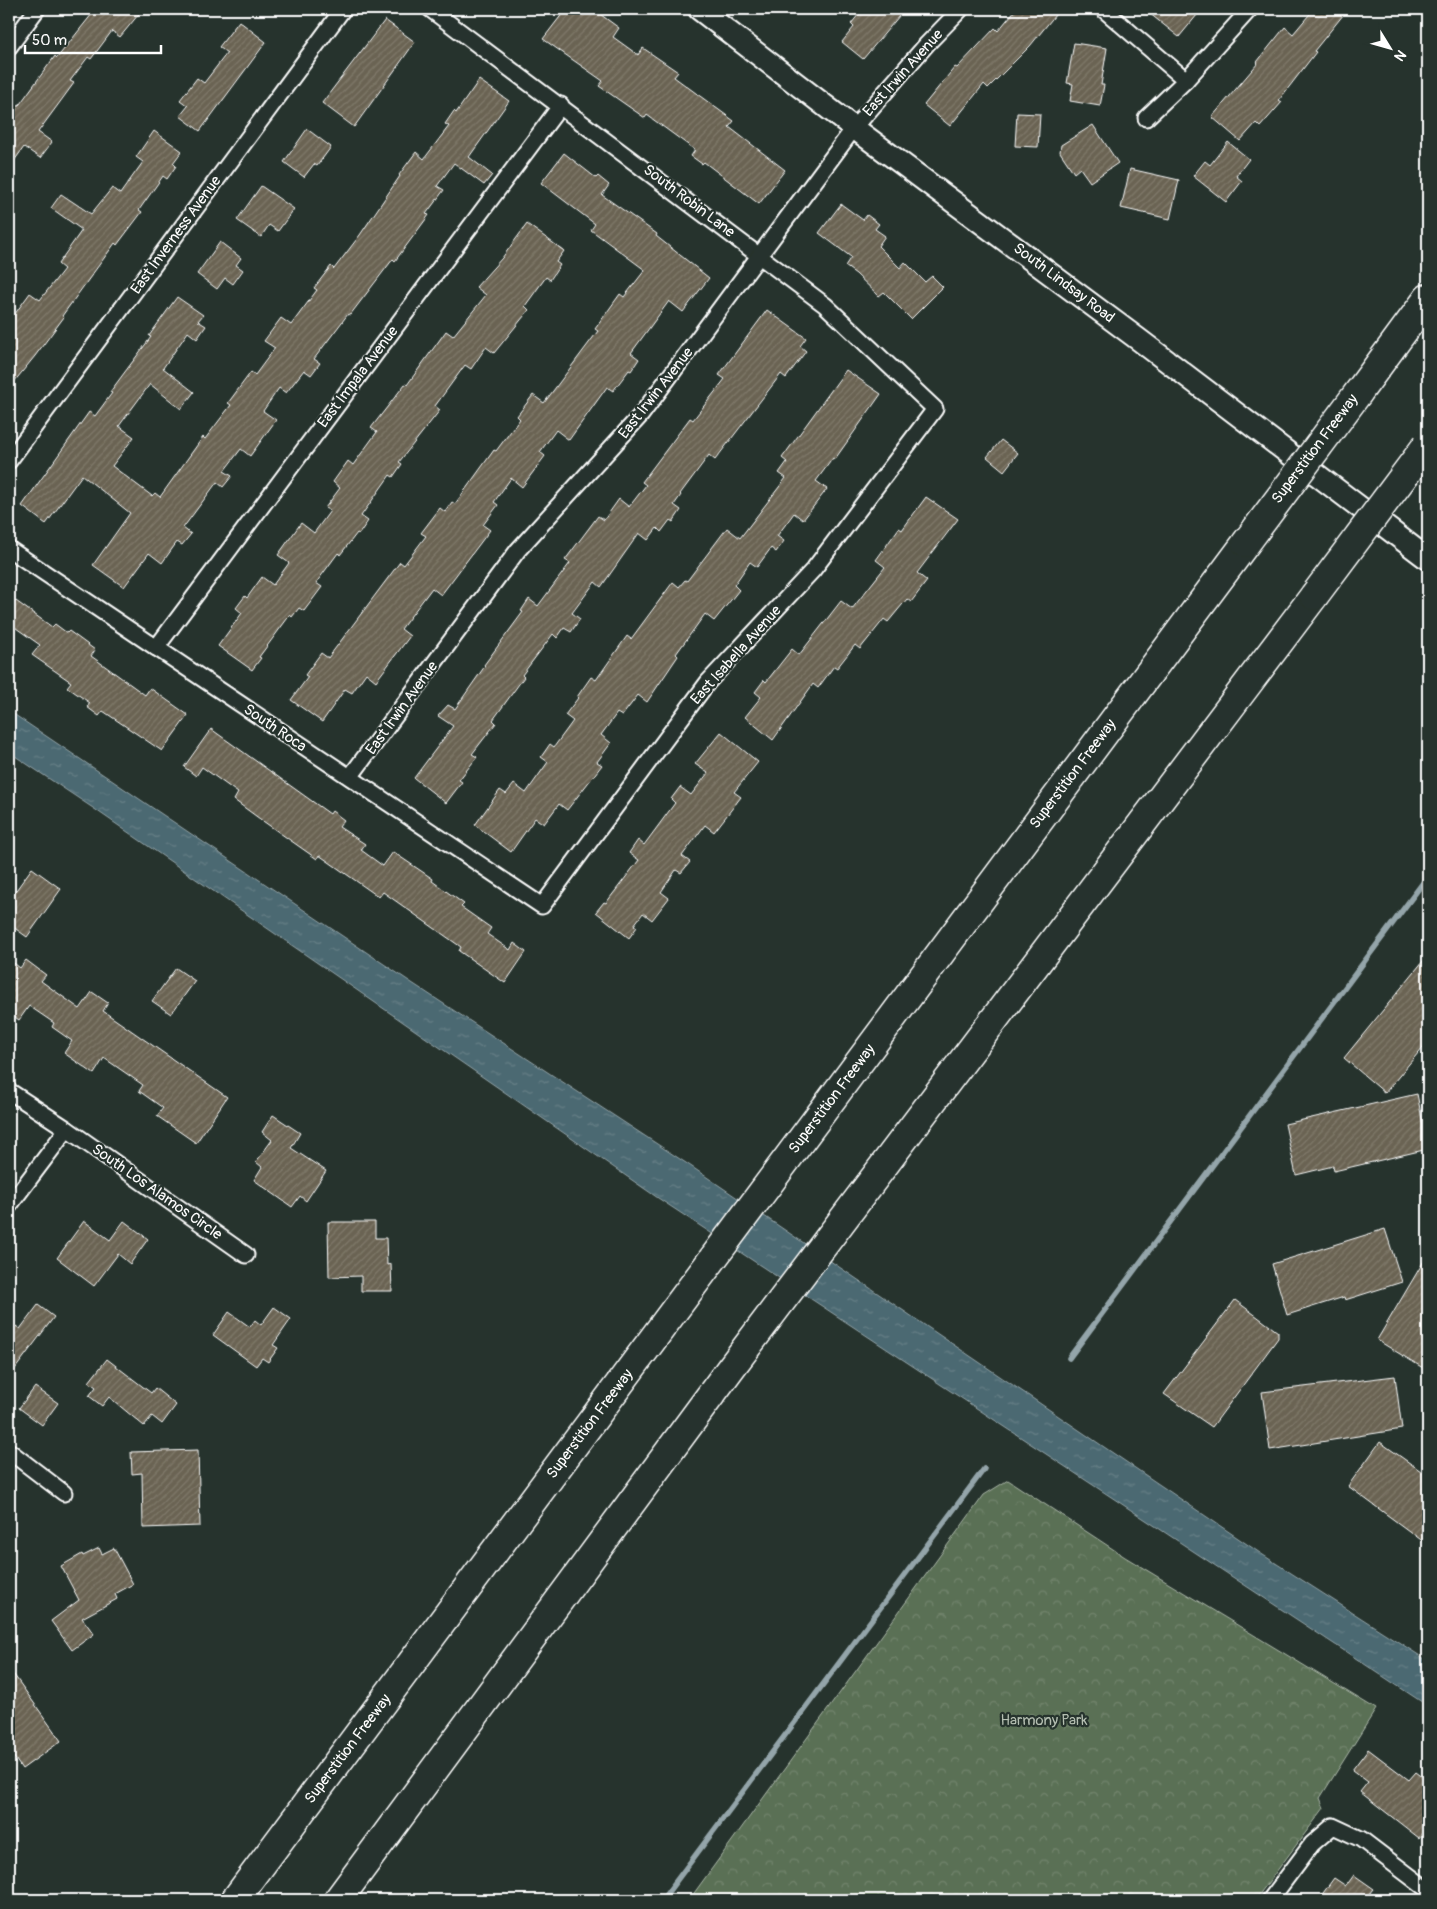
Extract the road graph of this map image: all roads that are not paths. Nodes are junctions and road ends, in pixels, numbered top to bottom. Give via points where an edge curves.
1 (37, 9) edge
2 (343, 9) edge
3 (430, 9) edge
4 (699, 9) edge
5 (962, 9) edge
6 (1103, 9) edge
7 (1250, 9) edge
8 (9, 47) edge
9 (1186, 80) junction
10 (561, 105) junction
11 (1146, 118) dead end
12 (854, 128) junction
13 (760, 255) junction
14 (1428, 298) edge
15 (935, 409) joint
16 (1428, 444) edge
17 (9, 461) edge
18 (9, 548) edge
19 (1428, 559) edge
20 (156, 648) junction
21 (350, 777) junction
22 (542, 906) joint
23 (9, 1091) edge
24 (67, 1129) junction
25 (9, 1206) edge
26 (246, 1255) dead end
27 (9, 1451) edge
28 (64, 1493) dead end
29 (1428, 1890) edge
30 (235, 1900) edge
31 (338, 1900) edge
32 (1270, 1900) edge

1 - 8 street
2 - 17 street, East Inverness Avenue
3 - 10 street, South Robin Lane
4 - 12 main road, South Lindsay Road
5 - 12 street, East Irwin Avenue via 926,44
6 - 9 street
7 - 9 street
9 - 11 street
10 - 13 street, South Robin Lane
10 - 20 street, East Impala Avenue
12 - 13 street, East Irwin Avenue
12 - 19 main road, South Lindsay Road
13 - 15 street, South Robin Lane via 825,305
13 - 21 street, East Irwin Avenue via 642,415 518,550
14 - 30 highway, Superstition Freeway, bridge
15 - 22 street, East Isabella Avenue via 813,570 708,682
16 - 31 highway, bridge via 730,1369
18 - 20 street, South Roca
20 - 21 street, South Roca
21 - 22 street, South Roca
23 - 24 street, South Los Alamos Circle
24 - 25 street
24 - 26 street, South Los Alamos Circle
27 - 28 street
29 - 32 street via 1361,1839 1333,1826 1312,1844

